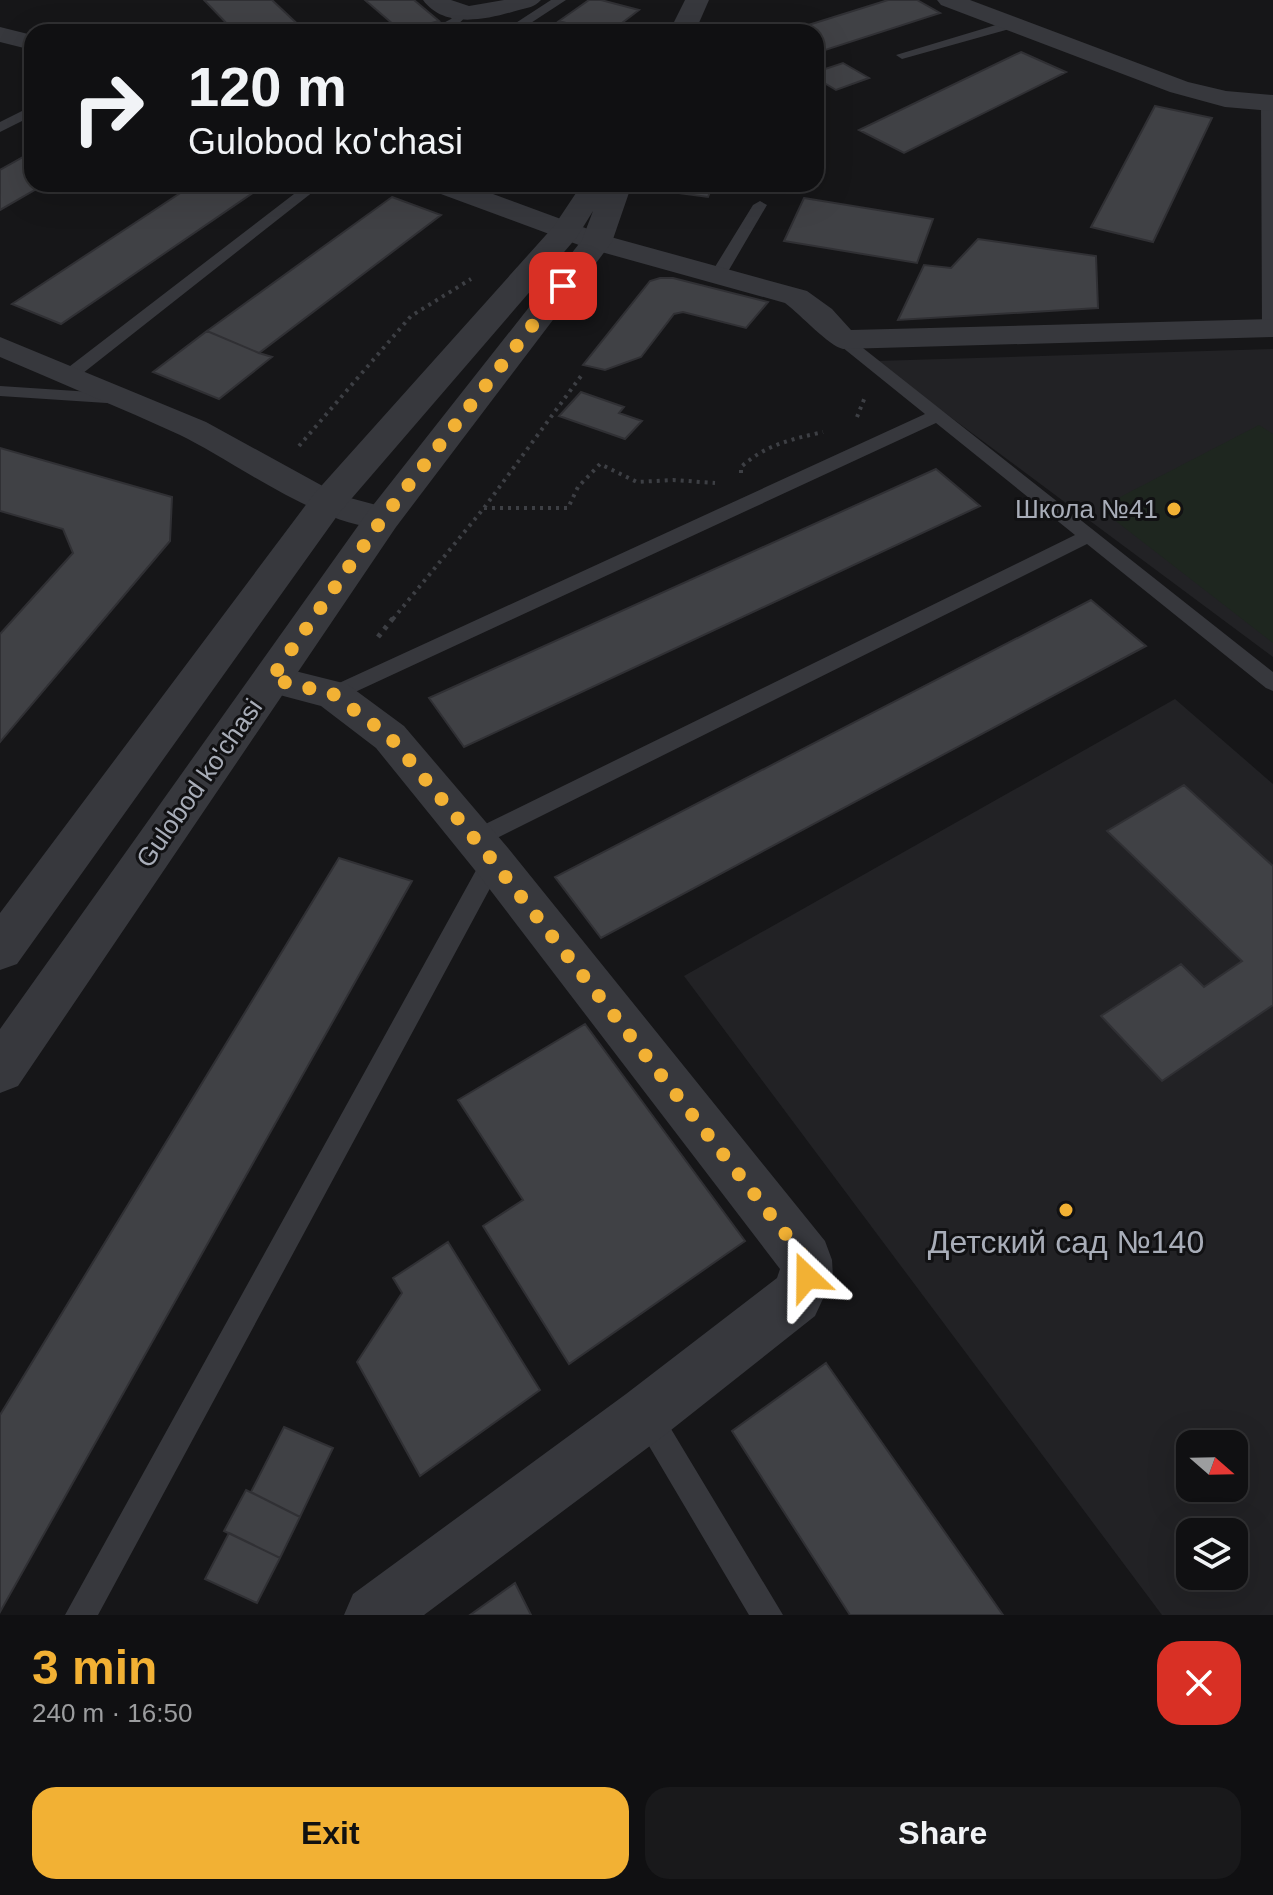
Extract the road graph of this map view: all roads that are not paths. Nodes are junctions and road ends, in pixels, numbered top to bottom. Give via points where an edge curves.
1 (435, 0) edge
2 (529, 0) edge
3 (560, 0) edge
4 (697, 0) edge
5 (949, 0) edge
6 (462, 14) junction
7 (450, 24) edge
8 (521, 24) edge
9 (686, 24) edge
10 (1009, 25) junction
11 (0, 34) edge
12 (24, 41) edge
13 (902, 55) dead end
14 (1270, 103) edge
15 (24, 114) edge
16 (0, 128) edge
17 (306, 192) edge
18 (462, 192) edge
19 (594, 192) edge
20 (612, 192) edge
21 (760, 205) dead end
22 (582, 236) junction
23 (718, 275) junction
24 (1272, 328) edge
25 (843, 340) junction
26 (0, 346) edge
27 (67, 377) junction
28 (0, 391) edge
29 (122, 399) junction
30 (936, 416) junction
31 (327, 503) junction
32 (383, 518) junction
33 (1088, 536) junction
34 (271, 679) junction
35 (1273, 683) edge
36 (340, 690) junction
37 (484, 850) junction
38 (0, 950) edge
39 (0, 1070) edge
40 (646, 1414) junction
41 (81, 1615) edge
42 (374, 1615) edge
43 (767, 1615) edge

1 - 6 street
2 - 6 street
3 - 8 lane
4 - 9 street
5 - 10 street
6 - 7 lane
10 - 13 lane
10 - 14 street via 1200,94
11 - 12 street
14 - 24 lane
15 - 16 lane
17 - 27 lane
18 - 22 street
19 - 22 street, Gulobod ko'chasi
20 - 22 street, Gulobod ko'chasi
21 - 23 lane
22 - 23 street
22 - 31 street, Gulobod ko'chasi
22 - 32 street, Gulobod ko'chasi
23 - 25 street via 796,297
24 - 25 street
25 - 30 lane
26 - 27 street
27 - 29 street
28 - 29 lane
29 - 31 street via 194,429
30 - 33 lane
30 - 36 lane via 746,494
31 - 32 street
31 - 38 street, Gulobod ko'chasi
32 - 34 street, Gulobod ko'chasi
33 - 35 lane
33 - 37 lane
34 - 36 street
34 - 39 street, Gulobod ko'chasi
36 - 37 street via 390,737
37 - 40 street via 806,1260 807,1277 796,1297
37 - 41 lane
40 - 42 street
40 - 43 lane

